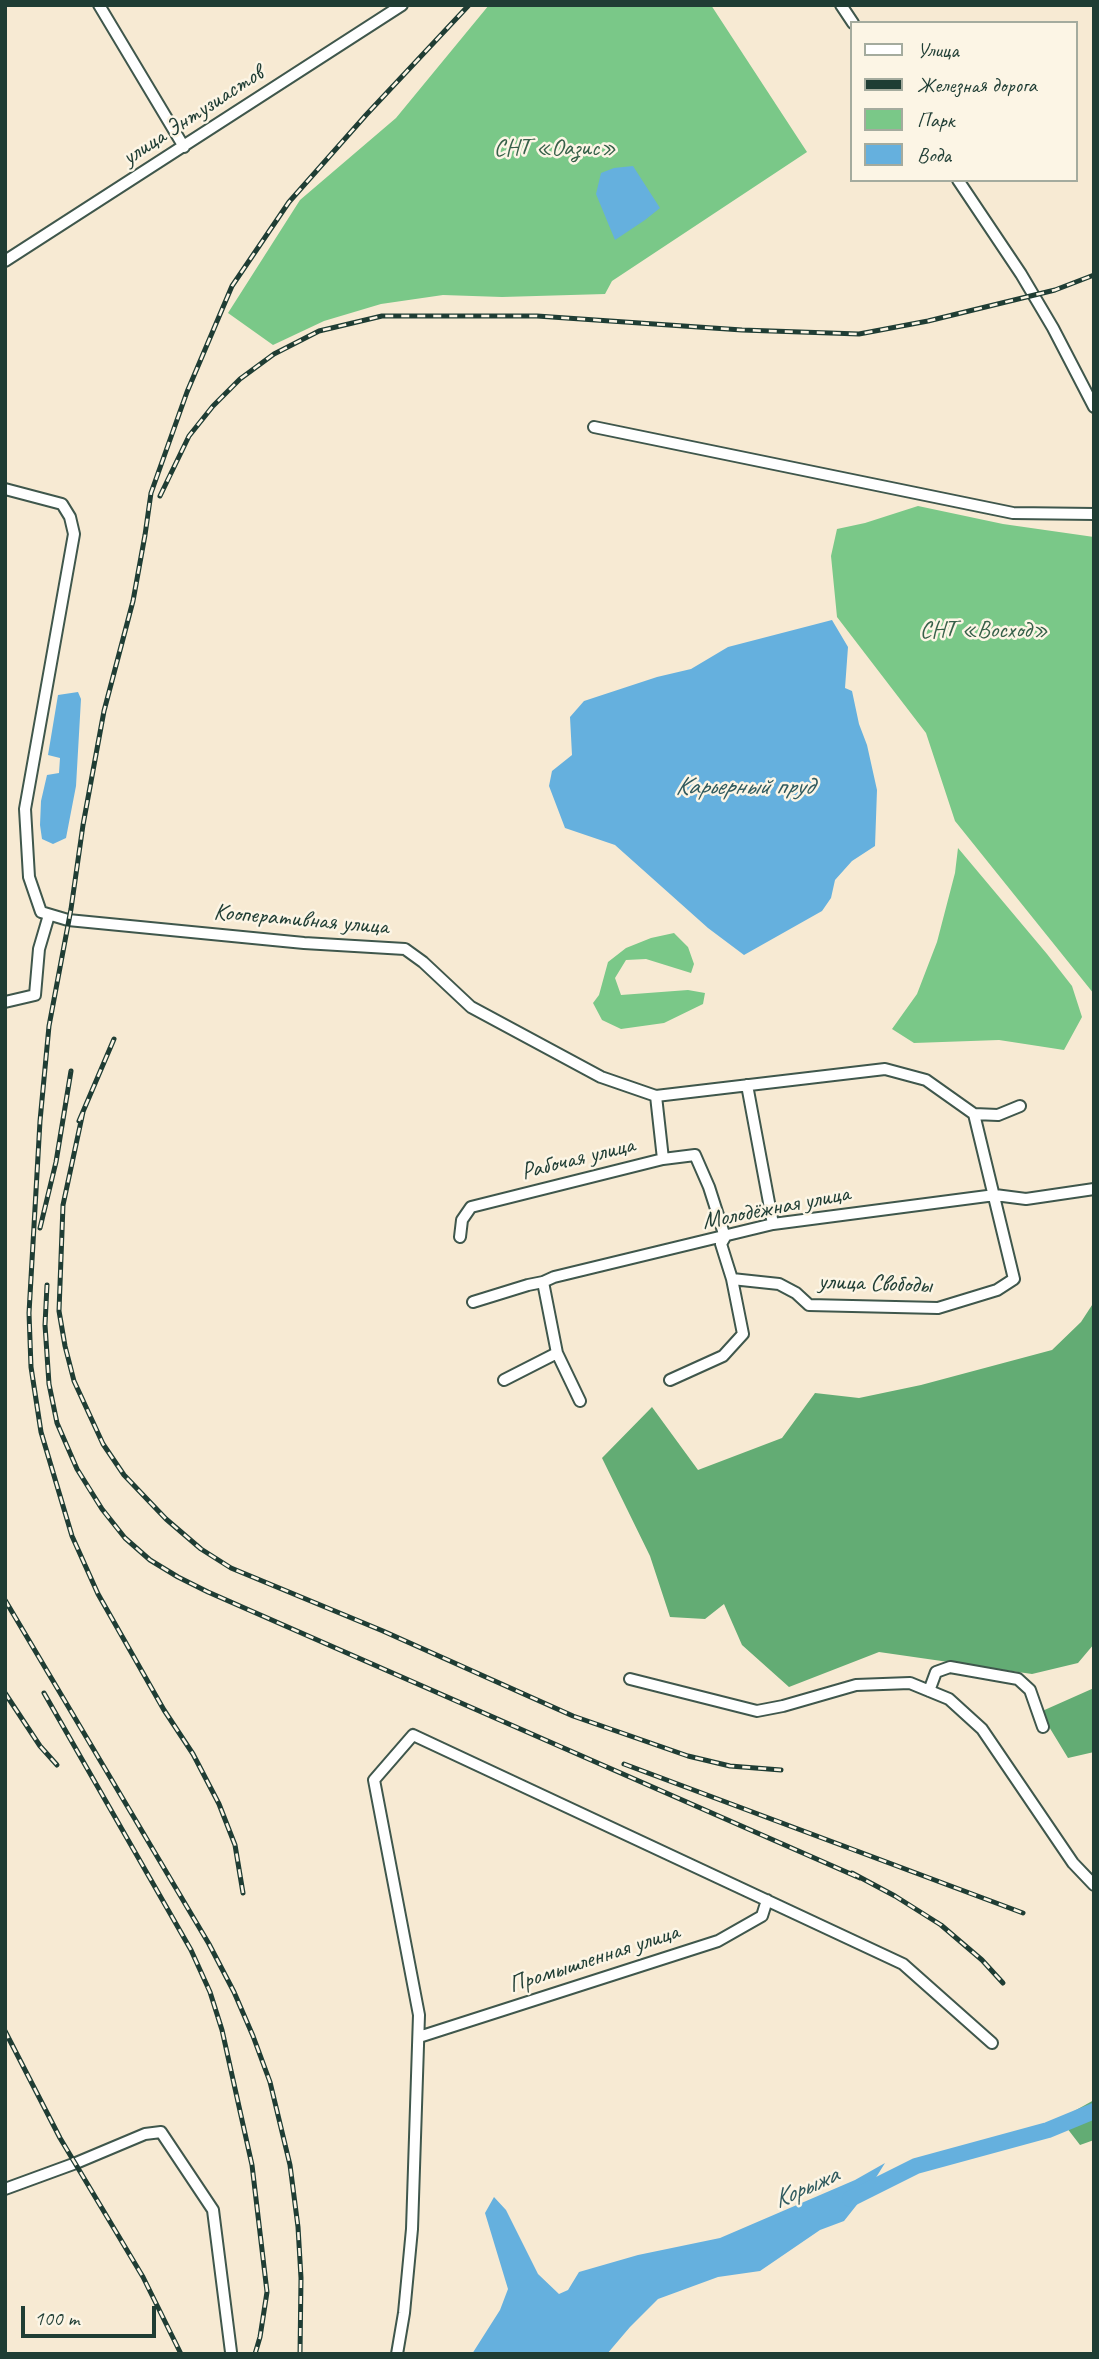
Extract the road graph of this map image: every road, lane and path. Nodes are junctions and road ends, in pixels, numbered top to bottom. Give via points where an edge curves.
1 (99, 5) edge
2 (402, 5) edge
3 (841, 5) edge
4 (851, 21) edge
5 (184, 147) junction
6 (959, 182) edge
7 (5, 261) edge
8 (1094, 407) edge
9 (594, 427) dead end
10 (5, 489) edge
11 (1094, 514) edge
12 (49, 915) junction
13 (5, 1002) edge
14 (747, 1085) junction
15 (656, 1096) junction
16 (1020, 1106) dead end
17 (974, 1114) junction
18 (663, 1159) junction
19 (1094, 1189) edge
20 (995, 1195) junction
21 (773, 1224) junction
22 (460, 1237) dead end
23 (725, 1237) junction
24 (732, 1279) junction
25 (543, 1282) junction
26 (473, 1302) dead end
27 (557, 1353) junction
28 (504, 1380) dead end
29 (670, 1380) dead end
30 (580, 1401) dead end
31 (630, 1679) dead end
32 (929, 1690) junction
33 (1043, 1727) dead end
34 (1094, 1885) edge
35 (767, 1900) junction
36 (419, 2037) junction
37 (992, 2043) dead end
38 (5, 2189) edge
39 (231, 2352) dead end
40 (397, 2354) edge

1 - 5 street
2 - 5 street, улица Энтузиастов
3 - 4 street
5 - 7 street, улица Энтузиастов
6 - 8 street via 1053,328
9 - 11 street via 1013,513
10 - 12 street via 62,504 71,517 74,534 25,809 29,877 41,912
12 - 13 street via 39,949 35,995
12 - 15 street, Кооперативная улица via 276,941 405,949 471,1007 601,1077
14 - 15 street, Кооперативная улица
14 - 17 street, Кооперативная улица via 885,1069 926,1080
14 - 21 street
15 - 18 street
16 - 17 street via 998,1115
17 - 20 street
18 - 22 street, Рабочая улица via 471,1208 462,1220
18 - 23 street, Рабочая улица via 695,1155
19 - 20 street, Молодёжная улица via 1026,1199
20 - 21 street, Молодёжная улица
20 - 24 street, улица Свободы via 1014,1279 997,1290 938,1308 809,1305 779,1284
21 - 23 street, Молодёжная улица
23 - 24 street via 720,1244
23 - 25 street, Молодёжная улица
24 - 29 street via 743,1334 723,1356
25 - 26 street, Молодёжная улица
25 - 27 street
27 - 28 street
27 - 30 street
31 - 32 street via 757,1710 856,1685 910,1683
32 - 33 street via 936,1672 950,1667 1018,1679 1030,1690
32 - 34 street via 949,1699 982,1729 1073,1863
35 - 36 street, Промышленная улица via 762,1916 718,1941
35 - 36 street via 414,1735 374,1780 419,2015
35 - 37 street via 903,1964
36 - 40 street via 412,2229
38 - 39 street via 145,2134 161,2132 213,2210

